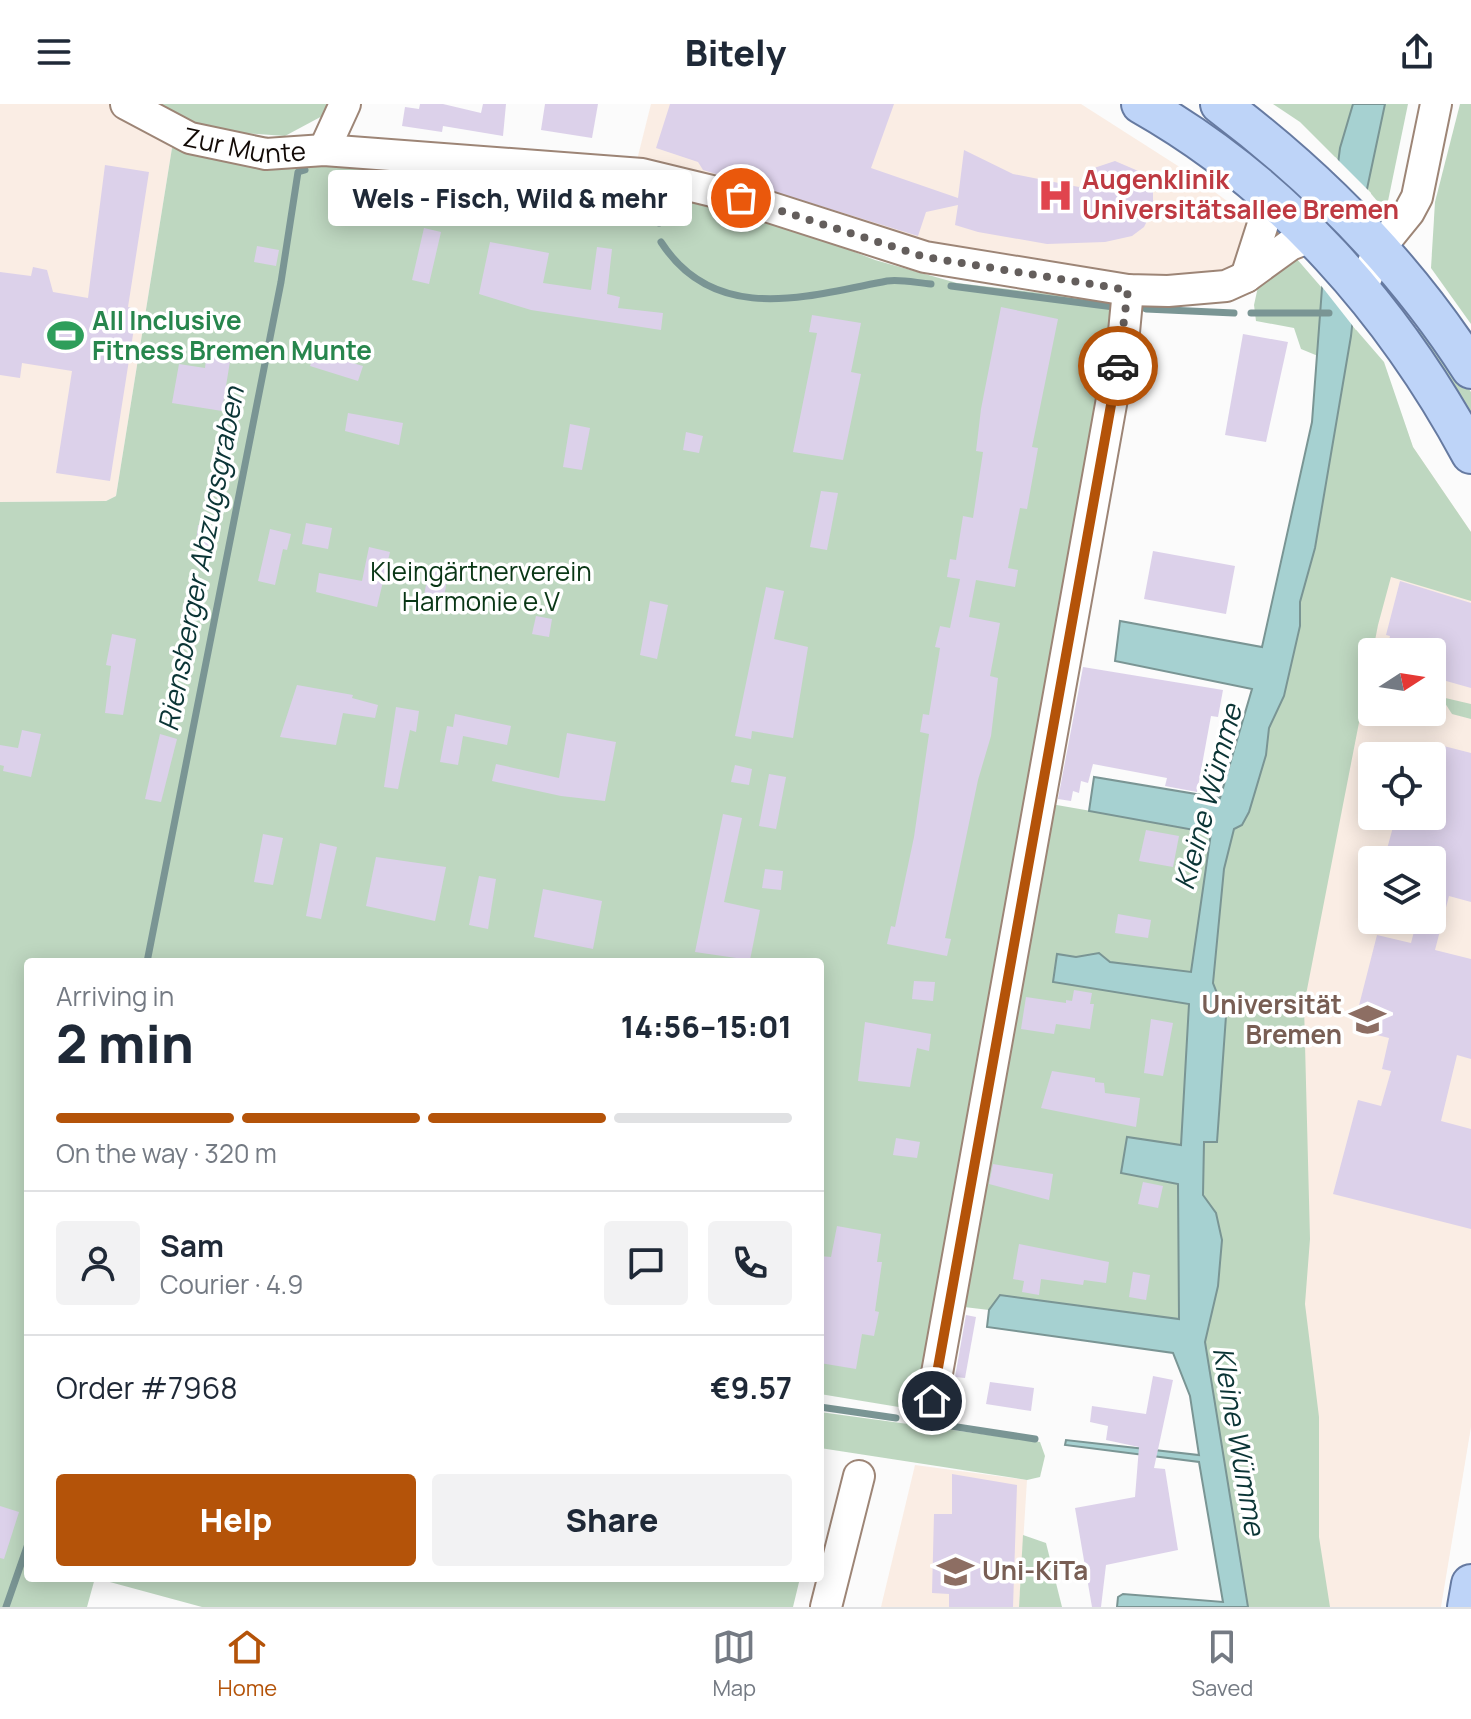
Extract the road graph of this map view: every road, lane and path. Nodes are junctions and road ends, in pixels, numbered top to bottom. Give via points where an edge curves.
1 (126, 104) edge
2 (345, 104) edge
3 (1141, 104) edge
4 (1220, 104) edge
5 (1436, 104) edge
6 (324, 150) junction
7 (1271, 199) junction
8 (1313, 236) junction
9 (1373, 243) junction
10 (1246, 277) junction
11 (1362, 288) junction
12 (1128, 290) junction
13 (1471, 369) edge
14 (1471, 454) edge
15 (932, 1401) dead end
16 (859, 1476) dead end
17 (1471, 1584) edge
18 (826, 1607) edge
19 (1467, 1607) edge

1 - 6 street, Zur Munte via 190,138 220,147 266,154
2 - 6 street, Zur Munte
3 - 7 main road via 1228,162
4 - 9 main road via 1316,182
5 - 9 street via 1417,197 1409,212
6 - 12 street, Zur Munte via 642,174 741,198 925,257
7 - 8 main road
7 - 10 street
8 - 10 street, Zur Munte via 1290,245
8 - 11 main road
9 - 11 street
9 - 13 main road via 1445,329
10 - 12 street, Zur Munte via 1203,289
11 - 14 main road via 1438,393
12 - 15 street
16 - 18 street
17 - 19 main road

